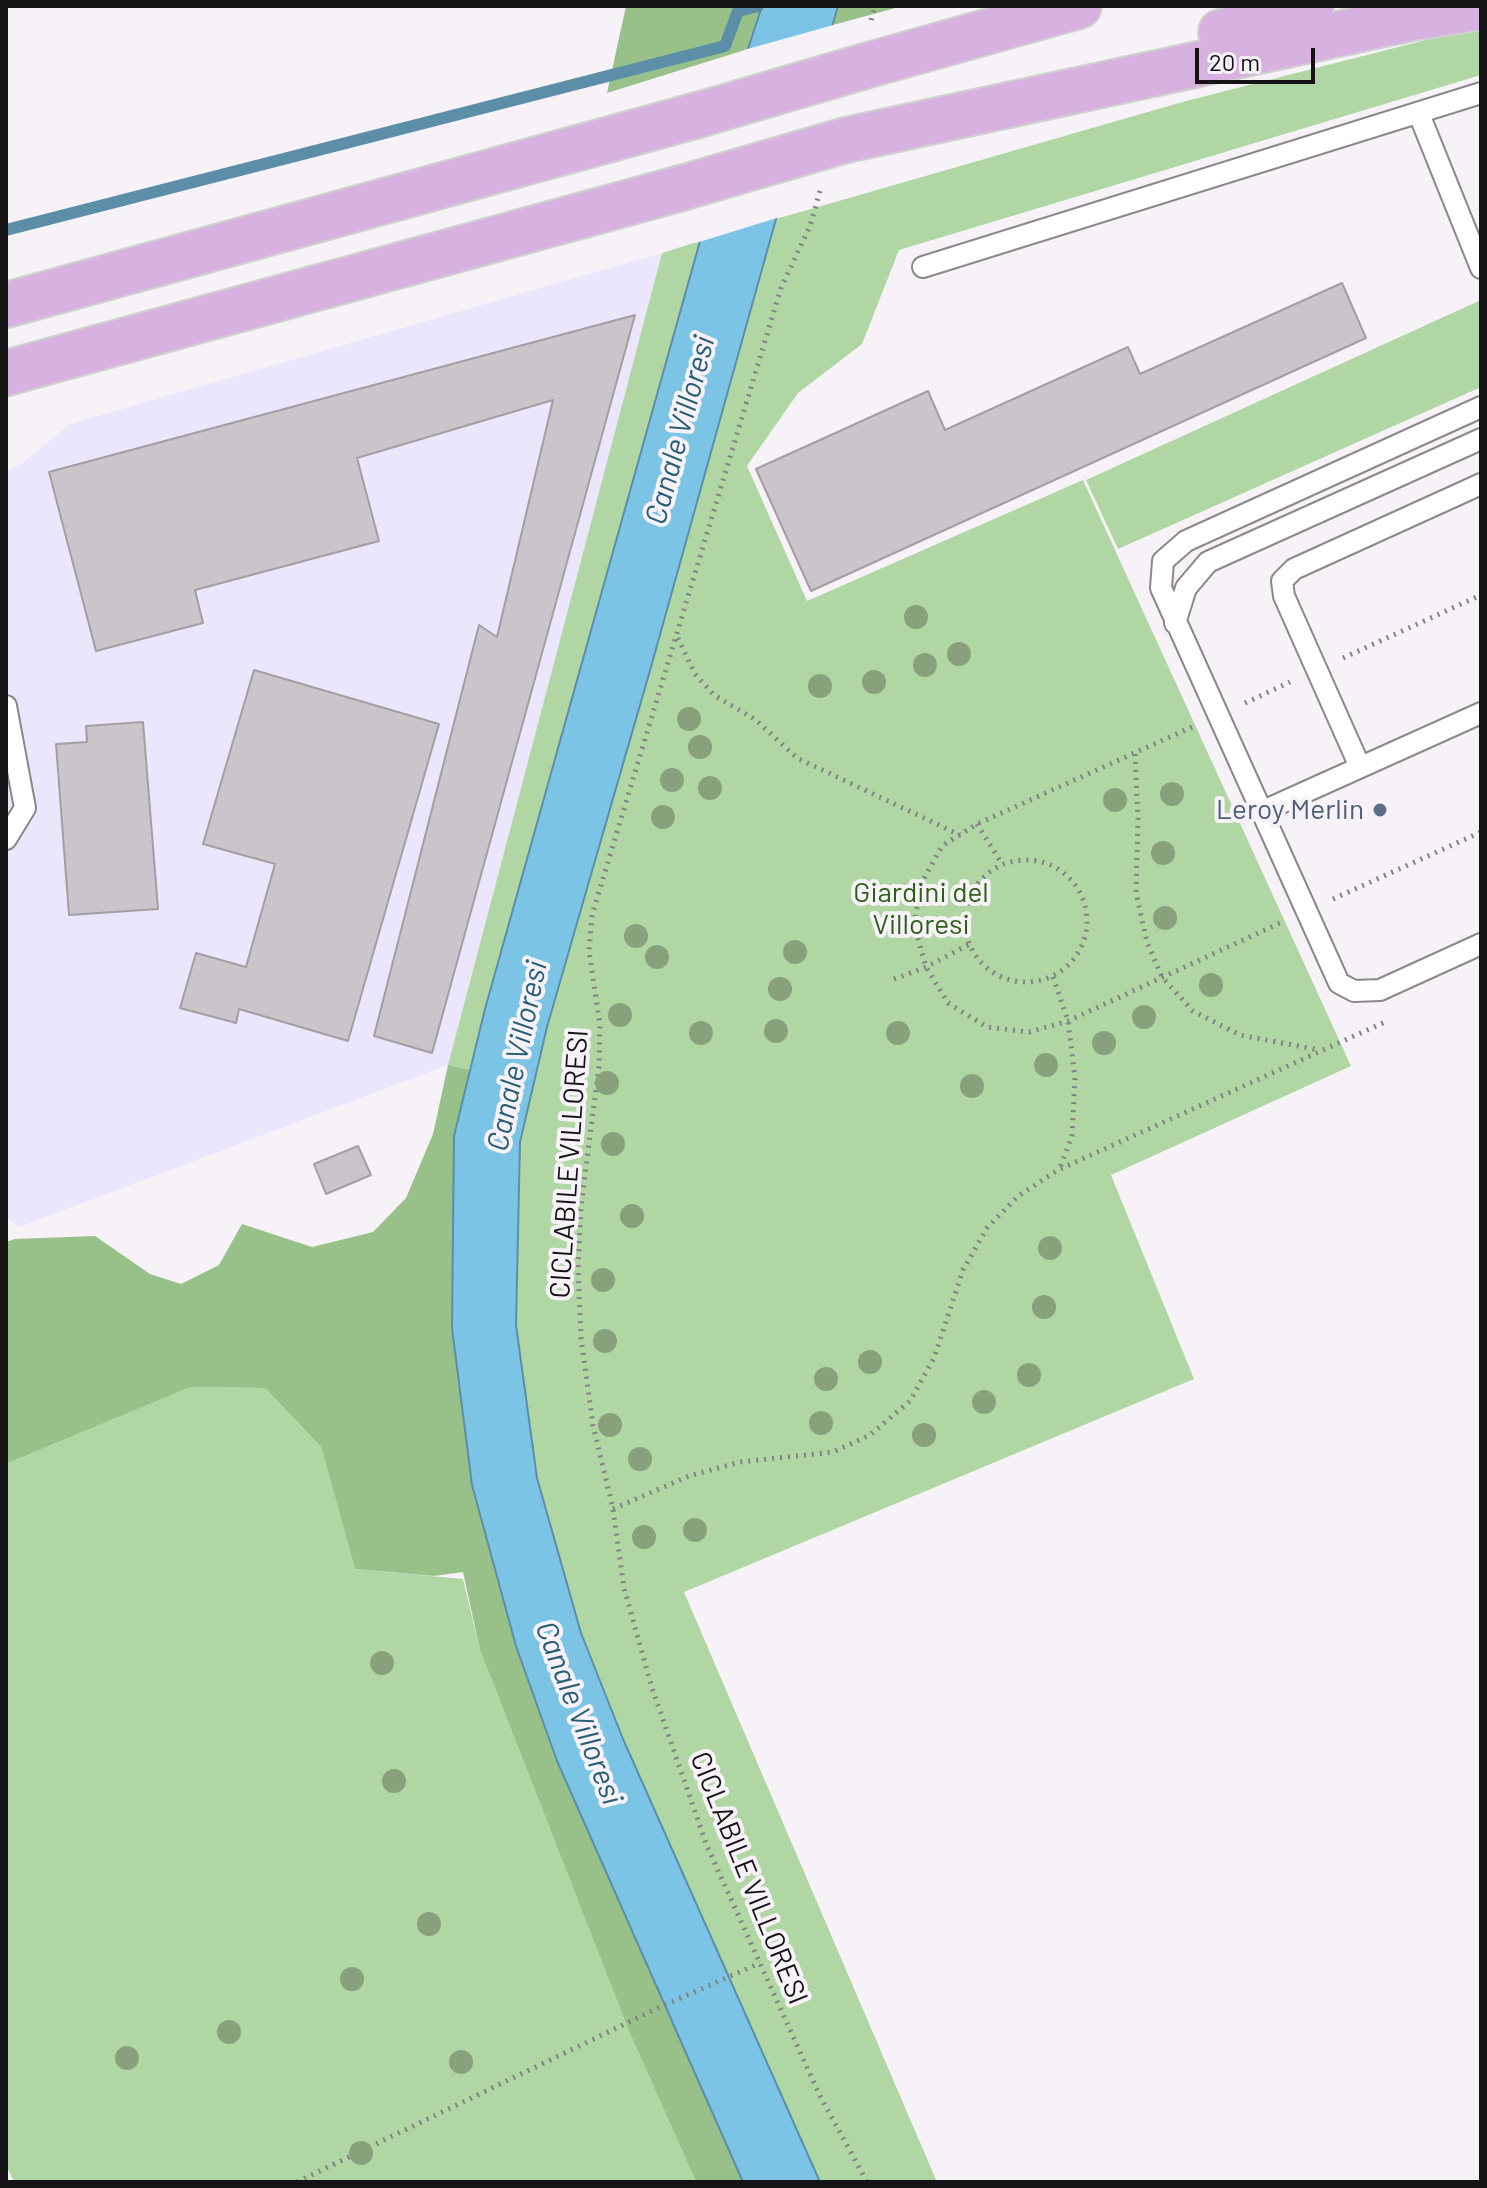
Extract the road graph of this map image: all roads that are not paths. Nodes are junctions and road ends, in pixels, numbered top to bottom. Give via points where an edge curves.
1 (1079, 6) edge
2 (1311, 6) edge
3 (1481, 7) edge
4 (1481, 93) edge
5 (1419, 114) junction
6 (846, 140) junction
7 (923, 267) dead end
8 (1481, 268) edge
9 (16, 296) edge
10 (54, 360) junction
11 (6, 373) edge
12 (6, 395) edge
13 (1481, 407) edge
14 (1481, 439) edge
15 (1481, 484) edge
16 (1175, 623) junction
17 (6, 706) edge
18 (1481, 713) edge
19 (1360, 767) junction
20 (1261, 812) junction
21 (6, 839) edge
22 (1481, 944) edge

1 - 9 highway, bridge via 698,115
2 - 6 highway
3 - 6 highway
4 - 5 lane
5 - 7 lane
5 - 8 lane
6 - 10 highway, bridge
10 - 11 highway
10 - 12 highway
13 - 16 lane via 1186,541 1163,561 1161,588
14 - 16 lane via 1208,562 1186,588
15 - 19 lane via 1294,569 1282,581
16 - 20 lane
17 - 21 lane via 25,808
18 - 19 lane
19 - 20 lane
20 - 22 lane via 1339,983 1354,991 1380,990

